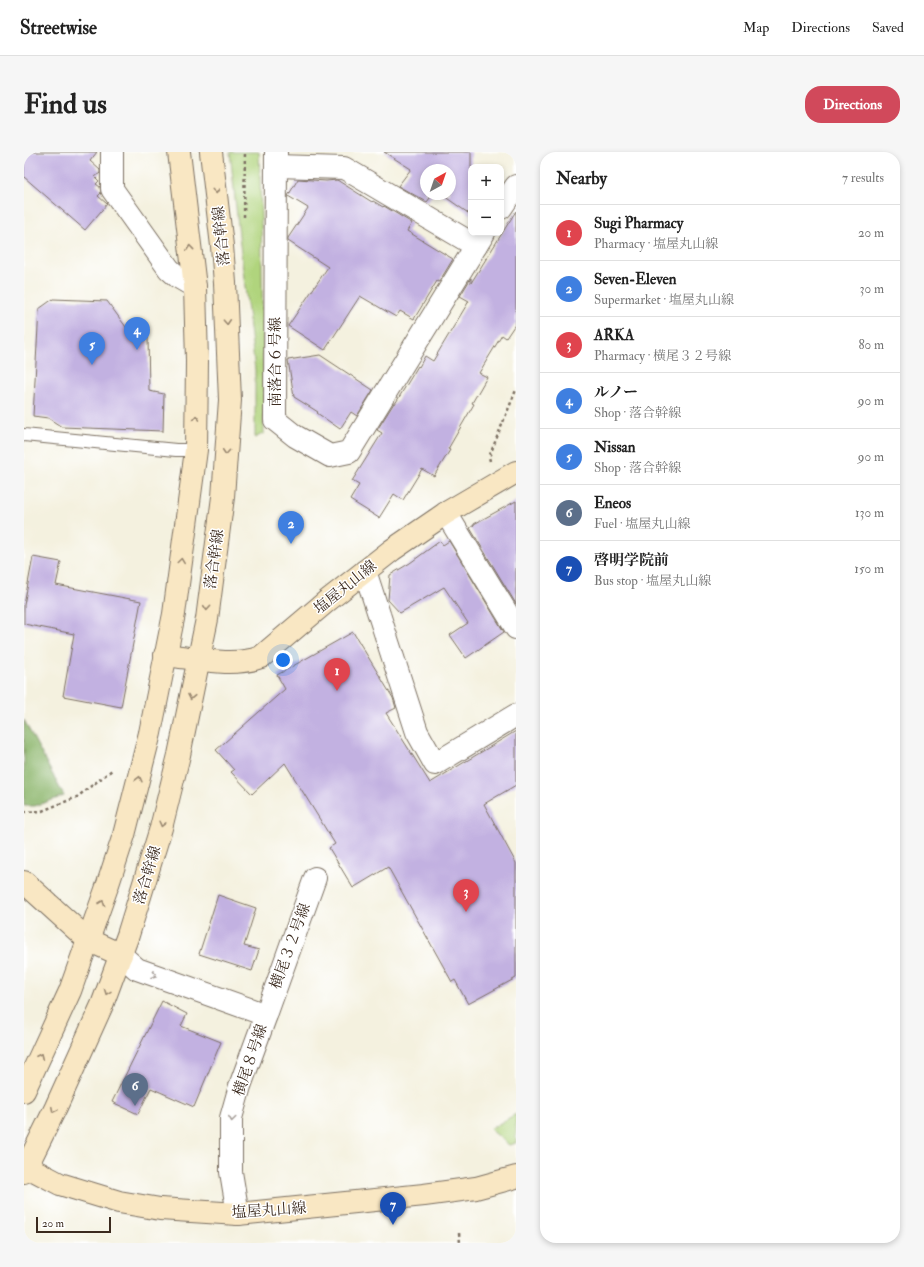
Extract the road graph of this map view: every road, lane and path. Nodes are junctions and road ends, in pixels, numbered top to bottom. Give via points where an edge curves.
1 (112, 152) edge
2 (179, 152) edge
3 (211, 152) edge
4 (276, 159) edge
5 (516, 186) edge
6 (504, 204) edge
7 (480, 239) edge
8 (195, 287) junction
9 (516, 390) edge
10 (24, 435) edge
11 (196, 450) junction
12 (491, 462) dead end
13 (516, 472) edge
14 (446, 513) junction
15 (365, 571) junction
16 (516, 628) edge
17 (165, 655) junction
18 (198, 659) junction
19 (516, 715) edge
20 (112, 770) dead end
21 (24, 812) edge
22 (315, 878) dead end
23 (24, 882) edge
24 (88, 940) junction
25 (121, 955) junction
26 (266, 1015) junction
27 (24, 1091) edge
28 (25, 1168) edge
29 (516, 1177) edge
30 (238, 1214) junction
31 (459, 1233) dead end
32 (460, 1243) edge

1 - 8 street via 112,189 169,269
8 -> 2 street
3 -> 18 street, 落合幹線 via 225,283 230,400 223,498 207,619
4 - 7 street via 344,168
4 - 7 street, 南落合６号線 via 274,420 295,436 330,456 349,452
5 - 6 street
11 -> 8 street
9 - 12 path via 489,457
10 - 11 lane
17 -> 11 street via 176,599
13 - 14 street, 塩屋丸山線
14 - 15 street, 塩屋丸山線
14 - 16 street
15 - 18 street, 塩屋丸山線 via 261,656 253,660 233,662
15 - 19 street via 417,732 435,764
17 - 18 street, 塩屋丸山線
24 -> 17 street via 124,835 150,733
18 -> 25 street, 落合幹線 via 161,828
20 - 21 path via 77,797 42,811
22 - 26 street, 横尾３２号線
23 - 24 street
24 - 25 street
27 -> 24 street via 70,991
25 -> 26 street, 横尾８号線 via 138,969
25 -> 28 street, 塩屋丸山線 via 96,1019
26 -> 30 street, 横尾８号線 via 231,1118 231,1172
28 - 30 street, 塩屋丸山線 via 60,1184 119,1202 160,1209
29 - 30 street, 塩屋丸山線 via 476,1188 424,1196
31 - 32 path

